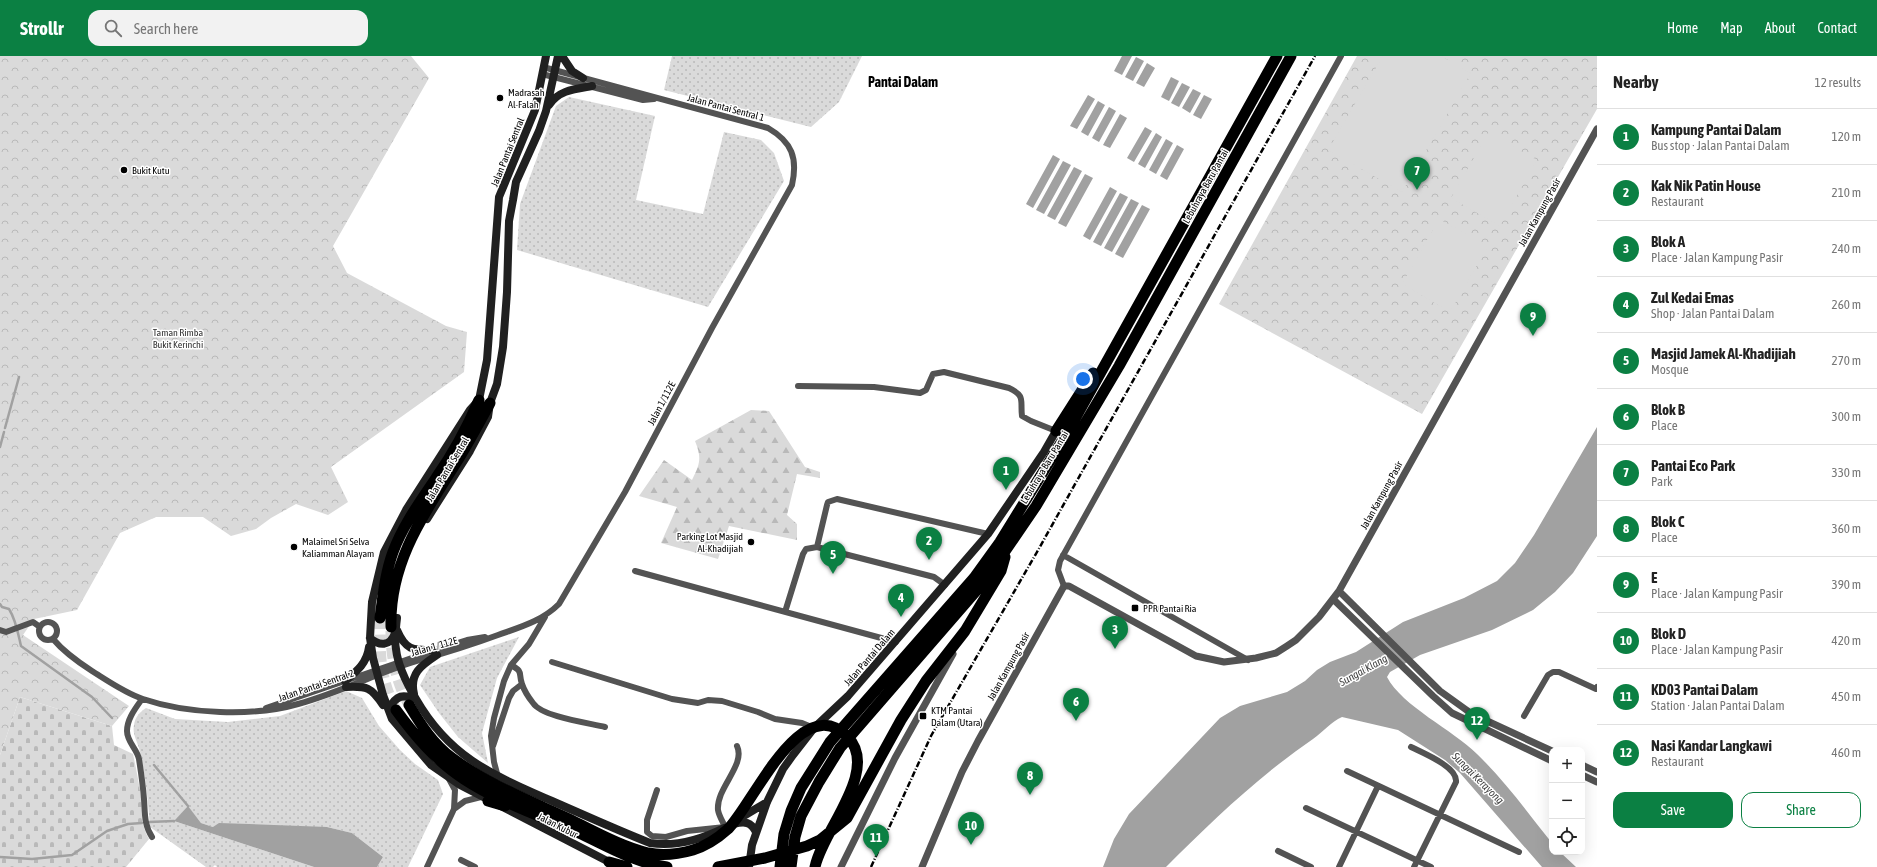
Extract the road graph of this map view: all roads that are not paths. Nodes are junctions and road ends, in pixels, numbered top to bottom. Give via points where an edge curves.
1 (546, 56) edge
2 (558, 56) edge
3 (562, 56) edge
4 (1277, 56) edge
5 (1291, 56) edge
6 (1341, 56) edge
7 (543, 70) junction
8 (555, 74) junction
9 (583, 78) junction
10 (592, 86) junction
11 (654, 99) junction
12 (546, 111) junction
13 (1597, 129) edge
14 (789, 144) joint
15 (499, 197) junction
16 (512, 200) junction
17 (492, 292) junction
18 (507, 292) junction
19 (1123, 333) junction
20 (798, 386) dead end
21 (478, 400) junction
22 (490, 403) joint
23 (1056, 431) junction
24 (988, 534) junction
25 (817, 547) junction
26 (1008, 547) junction
27 (1063, 555) junction
28 (635, 571) dead end
29 (945, 585) junction
30 (1064, 586) junction
31 (1339, 591) junction
32 (1333, 600) junction
33 (785, 612) junction
34 (546, 616) junction
35 (380, 618) tunnel mouth
36 (40, 627) junction
37 (394, 628) junction
38 (0, 630) edge
39 (965, 631) junction
40 (53, 638) junction
41 (370, 638) junction
42 (896, 642) junction
43 (436, 653) junction
44 (1248, 660) junction
45 (552, 662) dead end
46 (399, 664) junction
47 (511, 665) junction
48 (376, 673) junction
49 (345, 684) junction
50 (522, 684) junction
51 (1597, 687) edge
52 (142, 699) junction
53 (413, 703) junction
54 (394, 714) junction
55 (1524, 716) dead end
56 (605, 727) dead end
57 (814, 728) junction
58 (736, 746) dead end
59 (1411, 747) dead end
60 (492, 749) junction
61 (1549, 750) edge
62 (1549, 760) edge
63 (1585, 766) edge
64 (1347, 771) dead end
65 (1597, 772) edge
66 (1585, 776) edge
67 (448, 778) junction
68 (502, 779) junction
69 (1597, 782) edge
70 (1378, 786) junction
71 (657, 790) dead end
72 (485, 799) junction
73 (767, 802) junction
74 (1306, 808) dead end
75 (454, 809) junction
76 (1439, 814) junction
77 (728, 826) junction
78 (578, 828) junction
79 (1356, 831) junction
80 (756, 832) junction
81 (152, 838) dead end
82 (1278, 851) dead end
83 (1519, 852) dead end
84 (461, 860) dead end
85 (1418, 860) junction
86 (609, 862) junction
87 (426, 867) edge
88 (475, 867) edge
89 (619, 867) edge
90 (627, 867) edge
91 (663, 867) edge
92 (718, 867) edge
93 (749, 867) edge
94 (780, 867) edge
95 (791, 867) edge
96 (815, 867) edge
97 (841, 867) edge
98 (922, 867) edge
99 (1311, 867) edge
100 (1339, 867) edge
101 (1414, 867) edge
102 (1432, 867) edge

1 - 7 main road, Jalan Pantai Sentral
2 - 8 main road, Jalan Pantai Sentral
3 - 9 main road via 572,70
4 - 19 highway, Lebuhraya Baru Pantai
5 - 26 highway, Lebuhraya Baru Pantai via 1119,366 1036,506
6 - 27 street
7 - 8 street, Jalan Pantai Sentral 1
7 - 15 main road, Jalan Pantai Sentral via 535,110
8 - 9 street, Jalan Pantai Sentral 1
8 - 10 street, Jalan Pantai Sentral 1
8 - 12 main road, Jalan Pantai Sentral
9 - 11 street, Jalan Pantai Sentral 1 via 644,93
10 - 11 street, Jalan Pantai Sentral 1 via 644,100
10 - 12 main road via 558,95
11 - 14 street, Jalan Pantai Sentral 1 via 768,128
12 - 16 main road, Jalan Pantai Sentral via 516,182
13 - 31 street, Jalan Kampung Pasir
14 - 34 street, Jalan 1/112E via 794,165 792,185 581,569 559,604
15 - 16 main road
15 - 17 main road, Jalan Pantai Sentral
16 - 18 main road, Jalan Pantai Sentral
17 - 18 main road
17 - 21 main road, Jalan Pantai Sentral via 488,353
18 - 22 main road, Jalan Pantai Sentral via 500,368
19 - 23 highway via 1090,377
19 - 94 highway, Lebuhraya Baru Pantai via 1067,433 1000,542 974,578 830,742 815,765 791,811 784,834
20 - 23 street via 874,387 920,393 926,390 933,374 944,372 1017,392 1022,399 1022,416
21 - 35 highway via 471,419 418,504 393,552 386,574
21 - 41 main road, Jalan Pantai Sentral via 391,536 379,569 372,602
22 - 37 highway via 405,549 393,595
23 - 24 main road, Jalan Pantai Dalam
24 - 25 street via 837,499 828,502
24 - 29 main road, Jalan Pantai Dalam
25 - 29 street via 934,577
25 - 33 street via 806,549 803,554
26 - 39 highway via 1001,571
26 - 95 highway, Lebuhraya Baru Pantai via 984,582 840,748 801,816
27 - 30 street via 1058,570
27 - 44 street
28 - 33 street
29 - 42 main road, Jalan Pantai Dalam
30 - 44 street, Jalan Kampung Pasir via 1069,586 1196,656 1224,662
30 - 98 street, Jalan Kampung Pasir via 962,772
31 - 32 street, Jalan Kampung Pasir
31 - 61 street via 1440,691 1472,714
32 - 44 street, Jalan Kampung Pasir via 1296,640 1276,653
32 - 62 street via 1452,713
33 - 42 street
34 - 43 street, Jalan 1/112E via 498,635 467,640
34 - 47 street via 529,644
36 - 38 street via 33,622 6,632
36 - 40 street, Jalan Pantai Sentral 2 via 41,637 45,640
36 - 40 street via 46,622 53,624 57,630
37 - 41 main road via 393,639 384,645
37 - 43 main road via 404,643 411,648
37 - 46 main road
39 - 92 highway via 926,681 901,720 847,818 820,840 807,846 765,858
39 - 97 street via 895,758
40 - 52 street, Jalan Pantai Sentral 2 via 82,664
41 - 48 main road, Jalan Pantai Sentral
41 - 49 main road via 368,655 364,663
42 - 57 main road, Jalan Pantai Dalam via 848,696
43 - 46 street, Jalan 1/112E
43 - 53 main road via 415,673
45 - 57 street via 672,699 698,703 708,700 722,701 775,719 802,723
46 - 48 street, Jalan 1/112E
46 - 53 main road
47 - 50 street via 519,669
47 - 60 street via 494,718
48 - 49 street, Jalan Pantai Sentral 2
48 - 54 main road, Jalan Pantai Sentral
49 - 52 street, Jalan Pantai Sentral 2 via 261,710 219,712 186,709
49 - 54 main road via 368,688
50 - 56 street via 533,704 541,710
50 - 60 street via 509,698
51 - 55 street via 1596,689 1553,672 1548,675
52 - 81 street via 131,716 127,732 138,757 144,816
53 - 54 main road via 406,696 398,697 391,706
53 - 68 main road via 460,753
53 - 78 highway via 432,740 452,758
54 - 67 main road, Jalan Pantai Sentral via 419,753
54 - 78 highway via 430,751 464,779 500,798
57 - 73 main road, Jalan Pantai Dalam via 783,769
58 - 77 street via 739,751 738,759 721,794 718,811
59 - 76 street via 1453,771 1456,777 1456,782
60 - 68 street
63 - 65 street
64 - 70 street
66 - 69 street
67 - 72 main road, Jalan Pantai Sentral
67 - 75 street via 455,790
68 - 77 main road via 630,835 659,844 710,835
68 - 78 highway
70 - 76 street
70 - 79 street
71 - 77 street via 646,820 647,832 652,836 666,837 687,831
72 - 75 street via 465,801
72 - 78 highway
72 - 86 main road, Jalan Kubur
73 - 77 main road
73 - 80 main road, Jalan Pantai Dalam
74 - 79 street
75 - 87 street
76 - 83 street
76 - 85 street
77 - 80 main road via 746,822 754,827
78 - 91 highway via 626,856
78 - 96 highway via 649,853 680,853 704,846 728,828 740,814 789,744 806,730 826,725 837,729 850,740 858,754 858,762 853,787 823,844
79 - 85 street
79 - 100 street
80 - 93 main road, Jalan Pantai Dalam
82 - 99 street
84 - 88 street
85 - 101 street
85 - 102 street
86 - 89 main road, Jalan Kubur
86 - 90 highway

